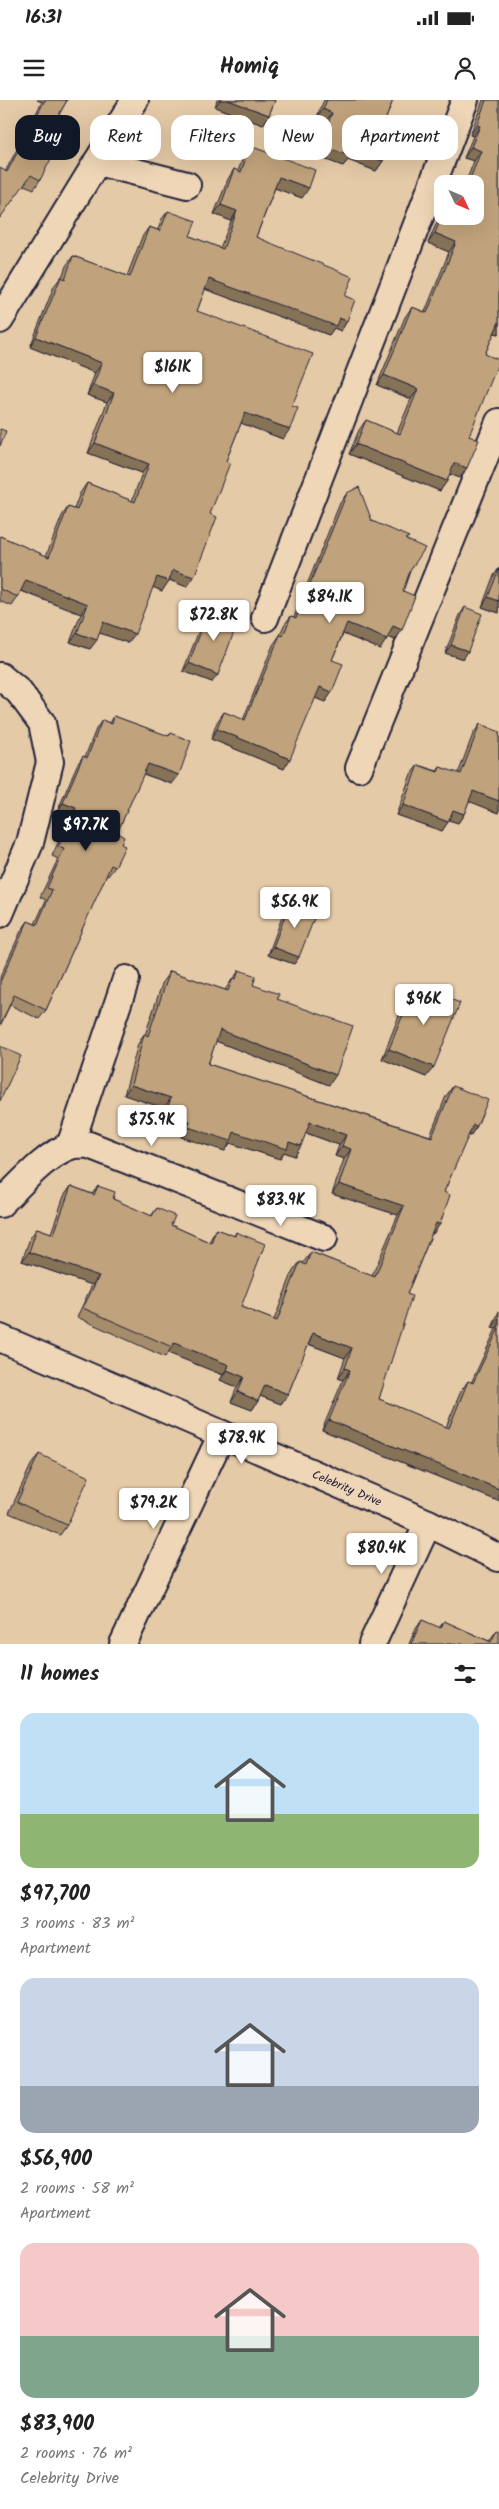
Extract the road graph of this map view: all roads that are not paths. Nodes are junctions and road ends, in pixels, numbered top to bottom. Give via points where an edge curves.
1 (135, 100) edge
2 (465, 100) edge
3 (97, 162) junction
4 (187, 185) dead end
5 (0, 320) edge
6 (499, 422) edge
7 (265, 618) dead end
8 (0, 676) edge
9 (359, 768) dead end
10 (0, 914) edge
11 (126, 979) dead end
12 (70, 1146) junction
13 (0, 1204) edge
14 (324, 1238) dead end
15 (0, 1338) edge
16 (222, 1434) junction
17 (428, 1523) junction
18 (499, 1558) edge
19 (123, 1644) edge
20 (372, 1644) edge

1 - 3 street
2 - 7 street
3 - 4 street
3 - 5 street
6 - 9 street
8 - 10 street via 19,692 42,723 50,762 30,843
11 - 12 street
12 - 13 street via 38,1168
12 - 14 street via 89,1144
15 - 16 street, Celebrity Drive
16 - 17 street, Celebrity Drive
16 - 19 street
17 - 18 street, Celebrity Drive
17 - 20 street

